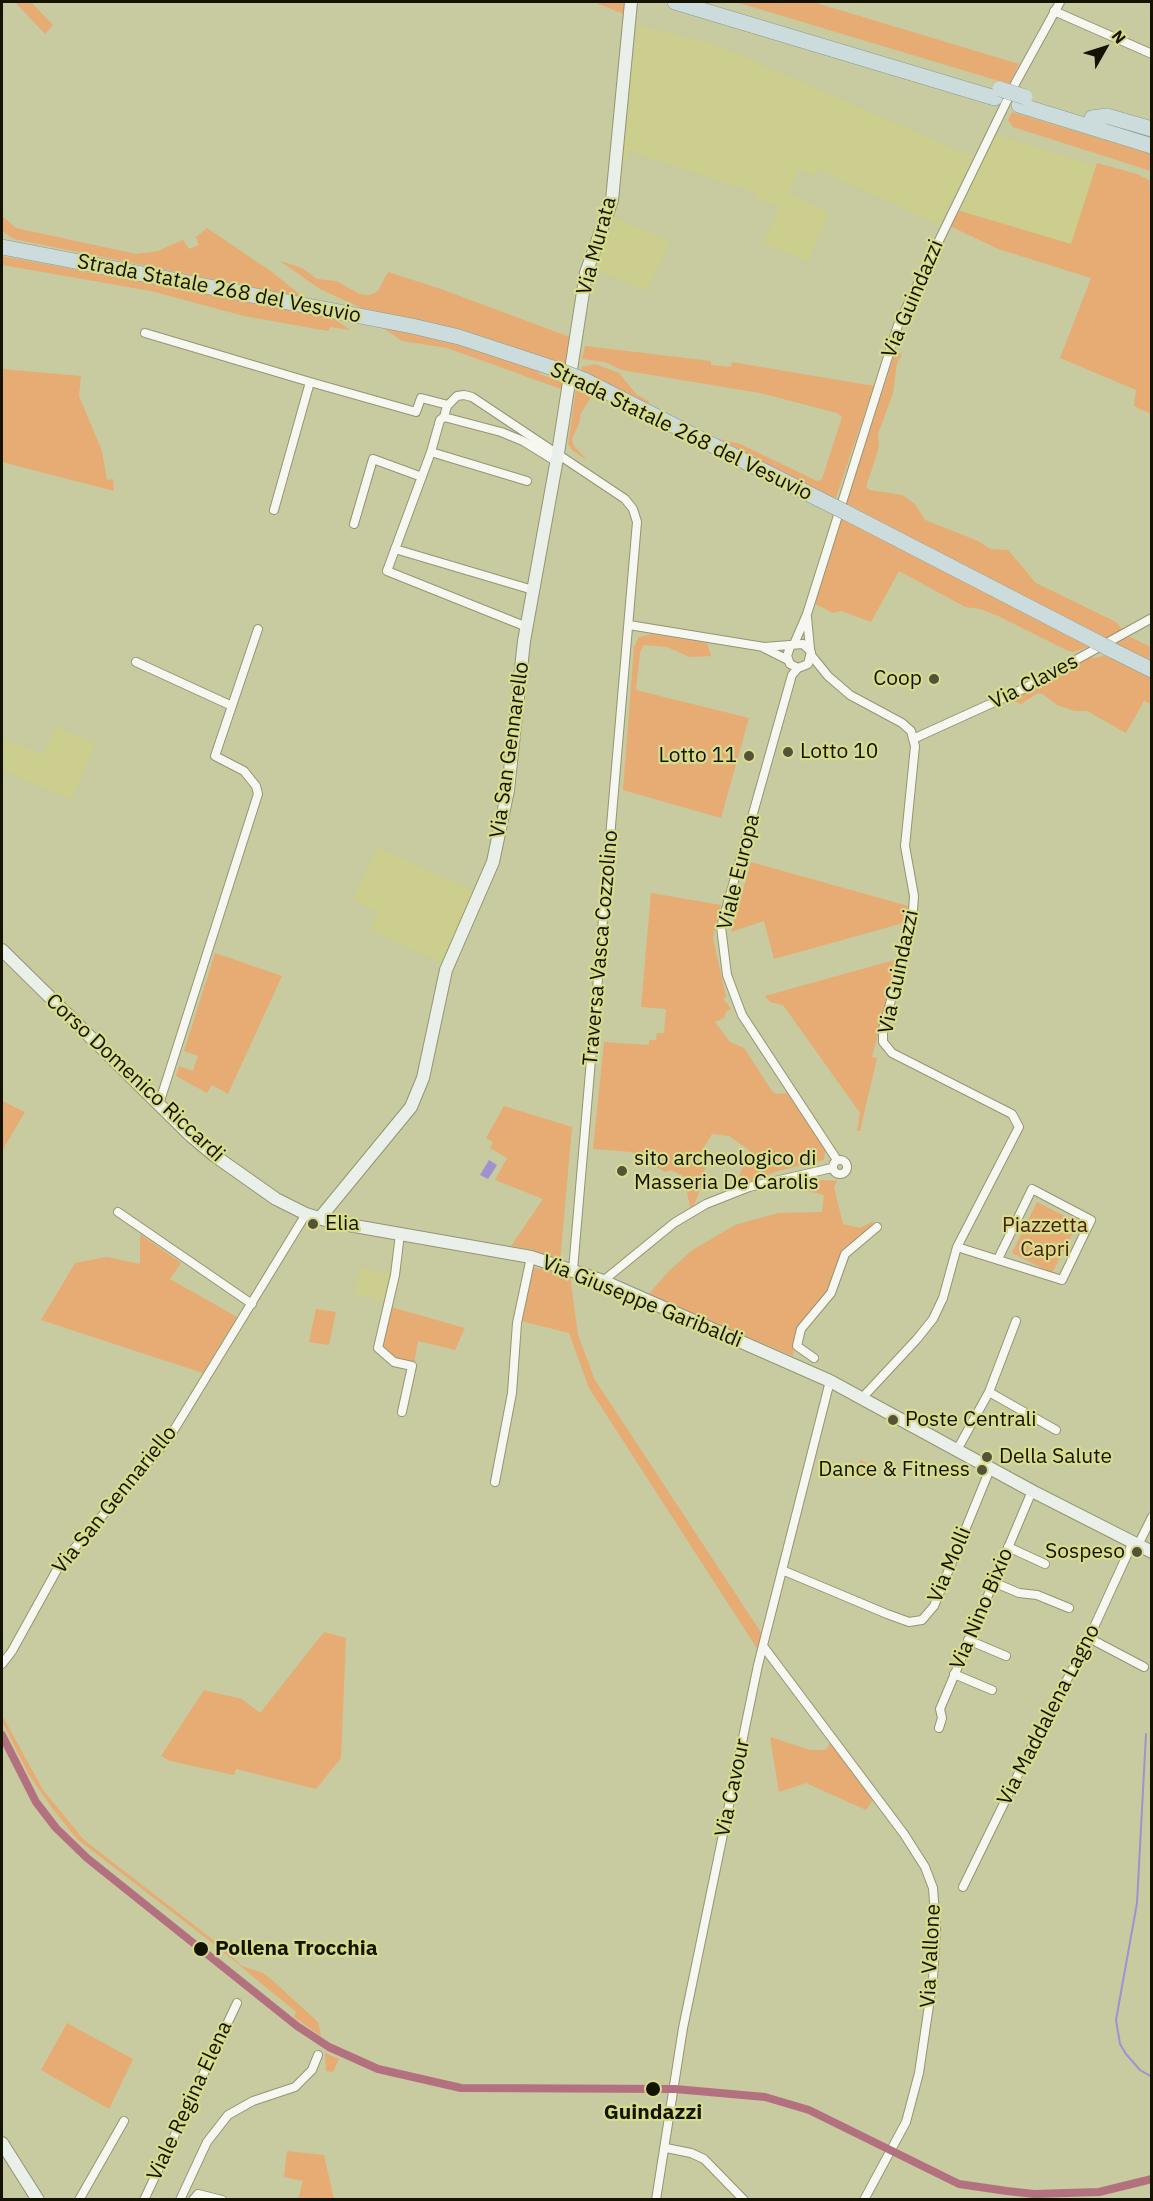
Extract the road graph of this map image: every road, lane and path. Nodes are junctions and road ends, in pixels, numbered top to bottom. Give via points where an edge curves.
1 (631, 2) edge
2 (675, 2) edge
3 (710, 2) edge
4 (1060, 2) edge
5 (1054, 11) junction
6 (1152, 54) edge
7 (998, 94) junction
8 (1022, 101) junction
9 (1092, 118) junction
10 (1152, 129) edge
11 (1152, 136) edge
12 (1152, 146) edge
13 (2, 236) edge
14 (2, 247) edge
15 (2, 252) edge
16 (66, 259) junction
17 (89, 263) junction
18 (145, 333) dead end
19 (310, 381) junction
20 (448, 405) junction
21 (444, 417) junction
22 (431, 452) junction
23 (557, 458) junction
24 (422, 477) junction
25 (527, 481) dead end
26 (274, 510) dead end
27 (354, 524) dead end
28 (395, 549) junction
29 (533, 590) junction
30 (807, 614) junction
31 (1152, 618) edge
32 (629, 625) junction
33 (527, 627) junction
34 (258, 629) dead end
35 (792, 646) junction
36 (764, 647) junction
37 (811, 652) junction
38 (136, 662) dead end
39 (795, 667) junction
40 (1152, 670) edge
41 (828, 676) junction
42 (232, 706) junction
43 (913, 739) junction
44 (2, 950) edge
45 (159, 1104) junction
46 (118, 1212) dead end
47 (306, 1215) junction
48 (319, 1219) junction
49 (877, 1227) dead end
50 (400, 1234) junction
51 (957, 1247) junction
52 (531, 1257) junction
53 (998, 1259) junction
54 (573, 1270) junction
55 (603, 1281) junction
56 (252, 1304) junction
57 (1016, 1321) dead end
58 (814, 1358) dead end
59 (830, 1381) junction
60 (989, 1392) junction
61 (863, 1397) junction
62 (402, 1412) dead end
63 (1056, 1430) dead end
64 (957, 1450) junction
65 (990, 1469) junction
66 (495, 1482) dead end
67 (1032, 1491) junction
68 (1152, 1517) edge
69 (1135, 1544) junction
70 (1008, 1547) junction
71 (1152, 1552) edge
72 (1046, 1564) dead end
73 (782, 1570) junction
74 (993, 1582) junction
75 (1069, 1608) dead end
76 (1089, 1638) junction
77 (968, 1640) junction
78 (763, 1646) junction
79 (1006, 1656) dead end
80 (2, 1664) edge
81 (1144, 1667) dead end
82 (954, 1674) junction
83 (992, 1690) dead end
84 (939, 1728) dead end
85 (963, 1887) dead end
86 (237, 2003) dead end
87 (318, 2055) dead end
88 (124, 2121) dead end
89 (2, 2143) edge
90 (666, 2148) junction
91 (183, 2198) edge
92 (38, 2199) edge
93 (79, 2199) edge
94 (144, 2199) edge
95 (193, 2199) edge
96 (222, 2199) edge
97 (656, 2199) edge
98 (744, 2199) edge
99 (864, 2199) edge

1 - 23 street, Via Murata via 612,200 586,273
2 - 7 highway
3 - 7 highway
4 - 5 street, Via Guindazzi
5 - 6 street
5 - 30 street, Via Guindazzi via 898,325
7 - 8 highway
8 - 9 highway
8 - 12 highway
9 - 10 highway via 1107,116
9 - 11 highway
13 - 17 highway
14 - 16 highway, Strada Statale 268 del Vesuvio
15 - 16 highway
16 - 17 highway, Strada Statale 268 del Vesuvio
17 - 40 highway, Strada Statale 268 del Vesuvio, bridge via 459,337 540,363 584,380
18 - 19 street
19 - 20 street via 416,412 422,398
19 - 26 street
20 - 21 street
20 - 23 street via 457,396 472,397
21 - 22 street via 438,424
21 - 23 street via 523,441
22 - 24 street
22 - 25 street
23 - 29 street, Via San Gennarello
23 - 32 street, Traversa Vasca Cozzolino via 620,494 633,509 637,528
24 - 27 street via 373,459
24 - 28 street
28 - 29 street
28 - 33 street via 387,571
29 - 33 street, Via San Gennarello
30 - 35 street, Via Guindazzi
30 - 37 street, Via Guindazzi
31 - 43 street, Via Claves via 1023,689
32 - 36 street
32 - 54 street, Traversa Vasca Cozzolino
33 - 48 street, Via San Gennarello via 498,839 479,900 447,970 423,1078 411,1107
34 - 42 street
35 - 36 street
35 - 37 street via 803,644
35 - 39 street, Via Guindazzi
36 - 39 street
37 - 39 street
37 - 41 street
38 - 42 street
39 - 41 street
39 - 55 street, Viale Europa via 721,927 727,975 742,1015 835,1164 706,1204 674,1223
41 - 43 street via 850,694 902,723
42 - 45 street via 215,756 244,771 258,794
43 - 51 street, Via Guindazzi via 906,846 914,896 912,925 883,1029 884,1042 892,1053 1012,1114 1019,1127
44 - 45 street, Corso Domenico Riccardi
45 - 47 street, Corso Domenico Riccardi via 215,1156
46 - 56 street
47 - 48 street, Via Giuseppe Garibaldi
47 - 56 street, Via San Gennariello
48 - 50 street, Via Giuseppe Garibaldi
49 - 58 street via 845,1254 831,1293 801,1329 797,1346
50 - 52 street, Via Giuseppe Garibaldi
50 - 62 street via 378,1347 394,1362 412,1366
51 - 53 street
51 - 61 street, Via Guindazzi via 943,1298 933,1318
52 - 54 street, Via Giuseppe Garibaldi
52 - 66 street
53 - 53 street via 1062,1280 1091,1220 1032,1189
54 - 55 street, Via Giuseppe Garibaldi
55 - 59 street, Via Giuseppe Garibaldi
56 - 80 street, Via San Gennariello via 169,1438 59,1566
57 - 60 street
59 - 61 street, Via Giuseppe Garibaldi
59 - 73 street, Via Cavour
60 - 63 street
60 - 64 street
61 - 64 street, Via Giuseppe Garibaldi
64 - 65 street, Via Giuseppe Garibaldi
65 - 67 street, Via Giuseppe Garibaldi
65 - 73 street, Via Molli via 934,1605 922,1620 909,1622
67 - 69 street, Via Giuseppe Garibaldi
67 - 70 street, Via Nino Bixio
68 - 69 street, Via Maddalena Lagno
69 - 71 street, Via Giuseppe Garibaldi
69 - 76 street, Via Maddalena Lagno
70 - 72 street
70 - 74 street, Via Nino Bixio
73 - 78 street, Via Cavour
74 - 75 street
74 - 77 street, Via Nino Bixio
76 - 81 street
76 - 85 street, Via Maddalena Lagno
77 - 79 street
77 - 82 street, Via Nino Bixio
78 - 90 street, Via Cavour via 683,2028
78 - 99 street, Via Vallone via 904,1834 933,1888 933,1978 919,2073 906,2122
82 - 83 street
82 - 84 street, Via Nino Bixio via 940,1708
86 - 94 street, Viale Regina Elena
87 - 91 street via 312,2070 295,2087 253,2101 228,2115 207,2142
88 - 93 street
89 - 92 street
90 - 97 street, Via Cavour
90 - 98 street via 704,2159
95 - 96 street via 198,2194

